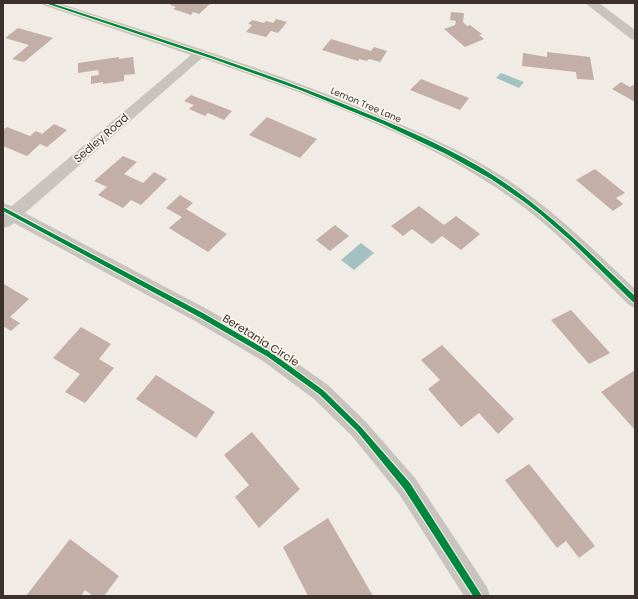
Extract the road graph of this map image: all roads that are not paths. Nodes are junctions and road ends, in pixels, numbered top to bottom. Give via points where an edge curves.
1 (47, 3) edge
2 (591, 3) edge
3 (635, 36) edge
4 (199, 54) junction
5 (6, 215) edge
6 (635, 300) edge
7 (478, 596) edge

1 - 4 street, Lemon Tree Lane
2 - 3 street
4 - 5 street, Sedley Road
4 - 6 street, Lemon Tree Lane via 288,83 342,104 468,163 537,208
5 - 7 street, Beretania Circle via 201,315 270,355 321,392 359,429 407,486

